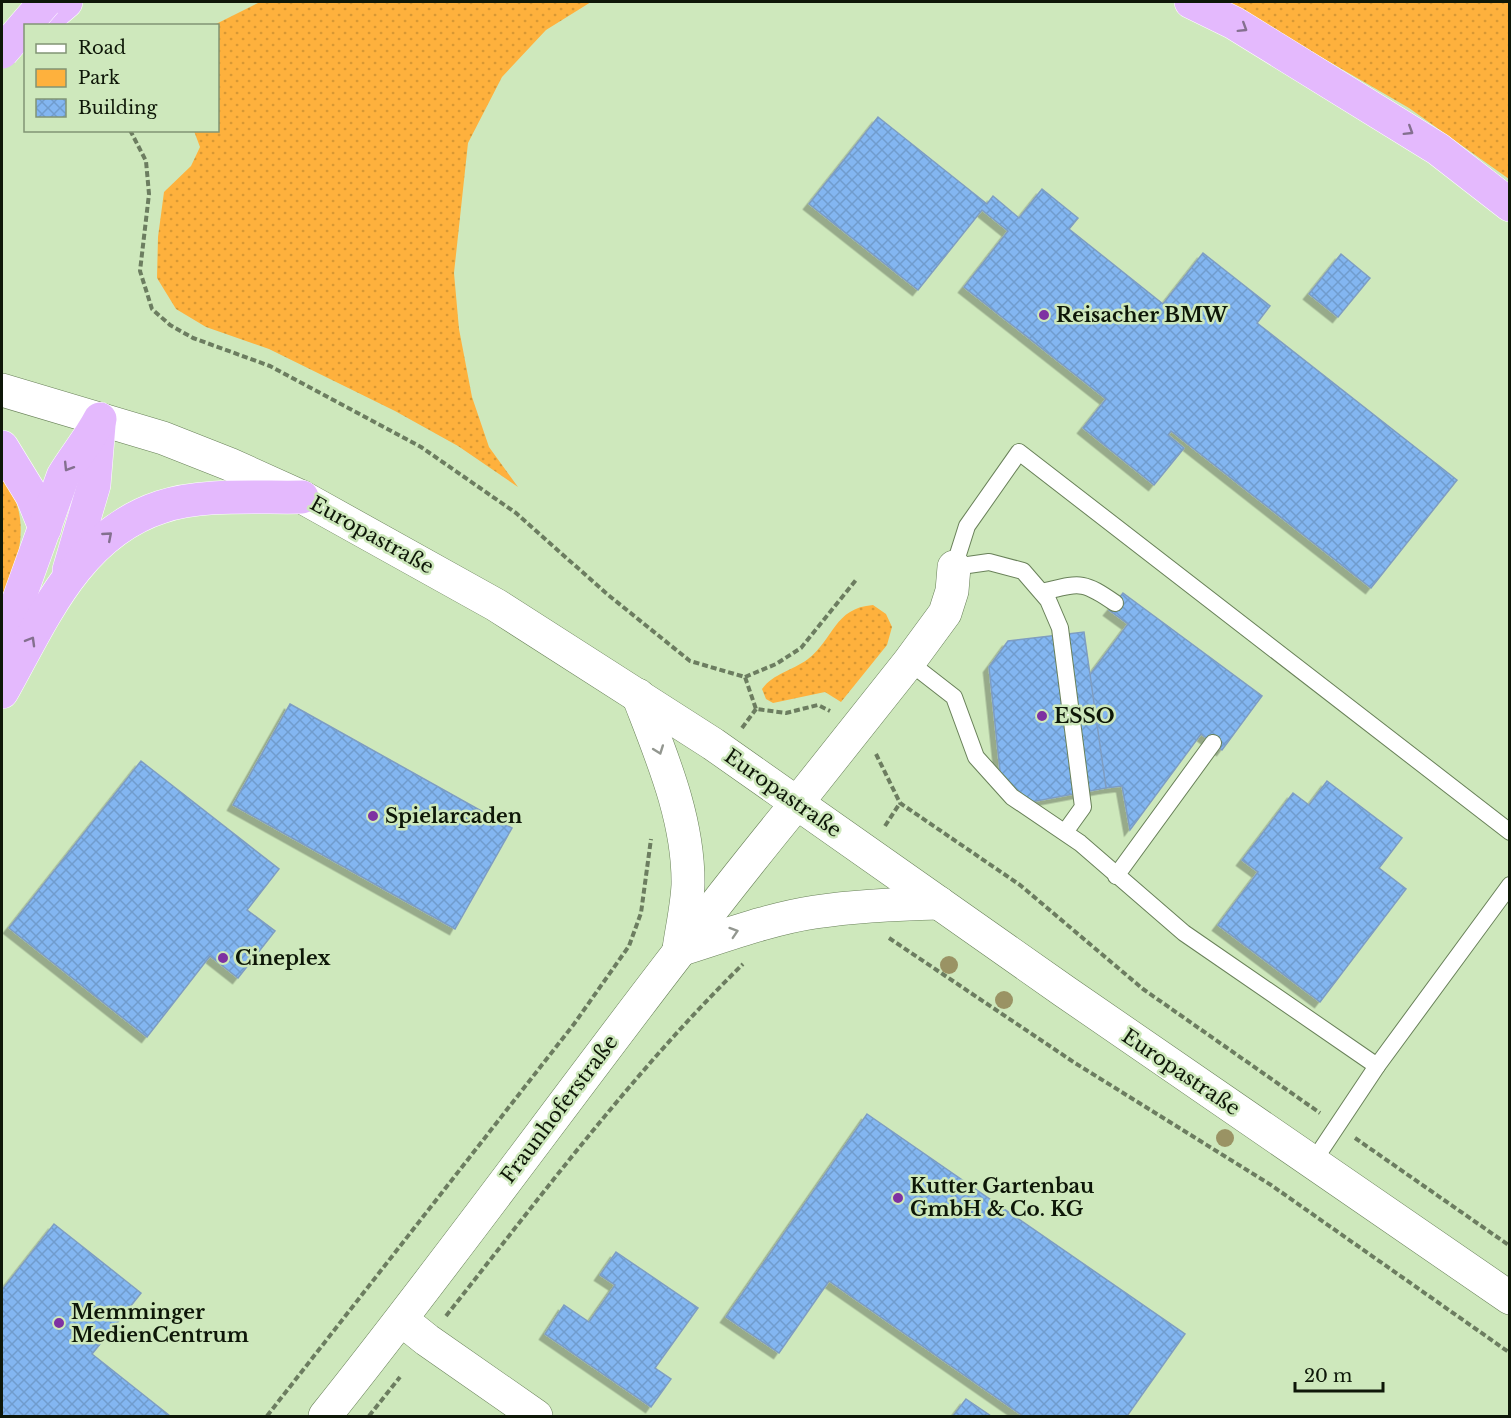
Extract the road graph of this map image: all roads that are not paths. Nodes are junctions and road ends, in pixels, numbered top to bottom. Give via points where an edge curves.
1 (45, 2) edge
2 (66, 2) edge
3 (1191, 2) edge
4 (26, 24) edge
5 (40, 24) edge
6 (24, 26) edge
7 (24, 38) edge
8 (2, 52) edge
9 (2, 56) edge
10 (1509, 205) edge
11 (2, 390) edge
12 (100, 419) junction
13 (2, 447) edge
14 (302, 497) junction
15 (45, 528) junction
16 (954, 567) junction
17 (67, 578) junction
18 (1042, 592) junction
19 (1115, 603) dead end
20 (2, 646) edge
21 (909, 663) junction
22 (2, 692) edge
23 (638, 695) junction
24 (1213, 743) dead end
25 (797, 803) junction
26 (1065, 832) junction
27 (1509, 832) edge
28 (1116, 876) junction
29 (1509, 885) edge
30 (939, 903) junction
31 (679, 950) junction
32 (1377, 1066) junction
33 (1313, 1162) junction
34 (1509, 1298) edge
35 (402, 1320) junction
36 (325, 1416) edge
37 (536, 1416) edge

1 - 4 highway, bridge
2 - 5 highway
3 -> 10 highway via 1234,23 1438,149
6 - 8 highway, bridge
7 - 9 highway
11 - 12 main road, Europastraße
12 - 14 main road, Europastraße via 163,438
12 -> 15 highway via 85,448 63,476
12 - 17 highway via 94,484
13 - 15 highway via 32,496
17 -> 14 highway via 121,524 162,506 212,499
14 - 23 main road, Europastraße via 496,605
15 - 20 highway
16 - 18 lane via 989,562 1023,571
16 - 21 main road, Fraunhoferstraße via 945,613
16 - 27 lane via 967,526 1019,452
22 -> 17 highway
18 - 19 lane via 1077,584 1092,587
18 - 26 lane via 1060,628 1083,807
21 - 25 main road, Fraunhoferstraße
21 - 26 lane via 954,697 976,757 1012,797
23 - 25 main road, Europastraße
23 -> 31 main road via 679,814 687,885
24 - 28 lane
25 - 30 main road, Europastraße
25 - 31 main road, Fraunhoferstraße
26 - 28 lane
28 - 32 lane via 1184,933
29 - 32 lane
31 -> 30 main road via 746,928 814,912
30 - 33 main road, Europastraße
31 - 35 main road, Fraunhoferstraße
32 - 33 lane
33 - 34 main road, Europastraße
35 - 36 main road, Fraunhoferstraße
35 - 37 main road

